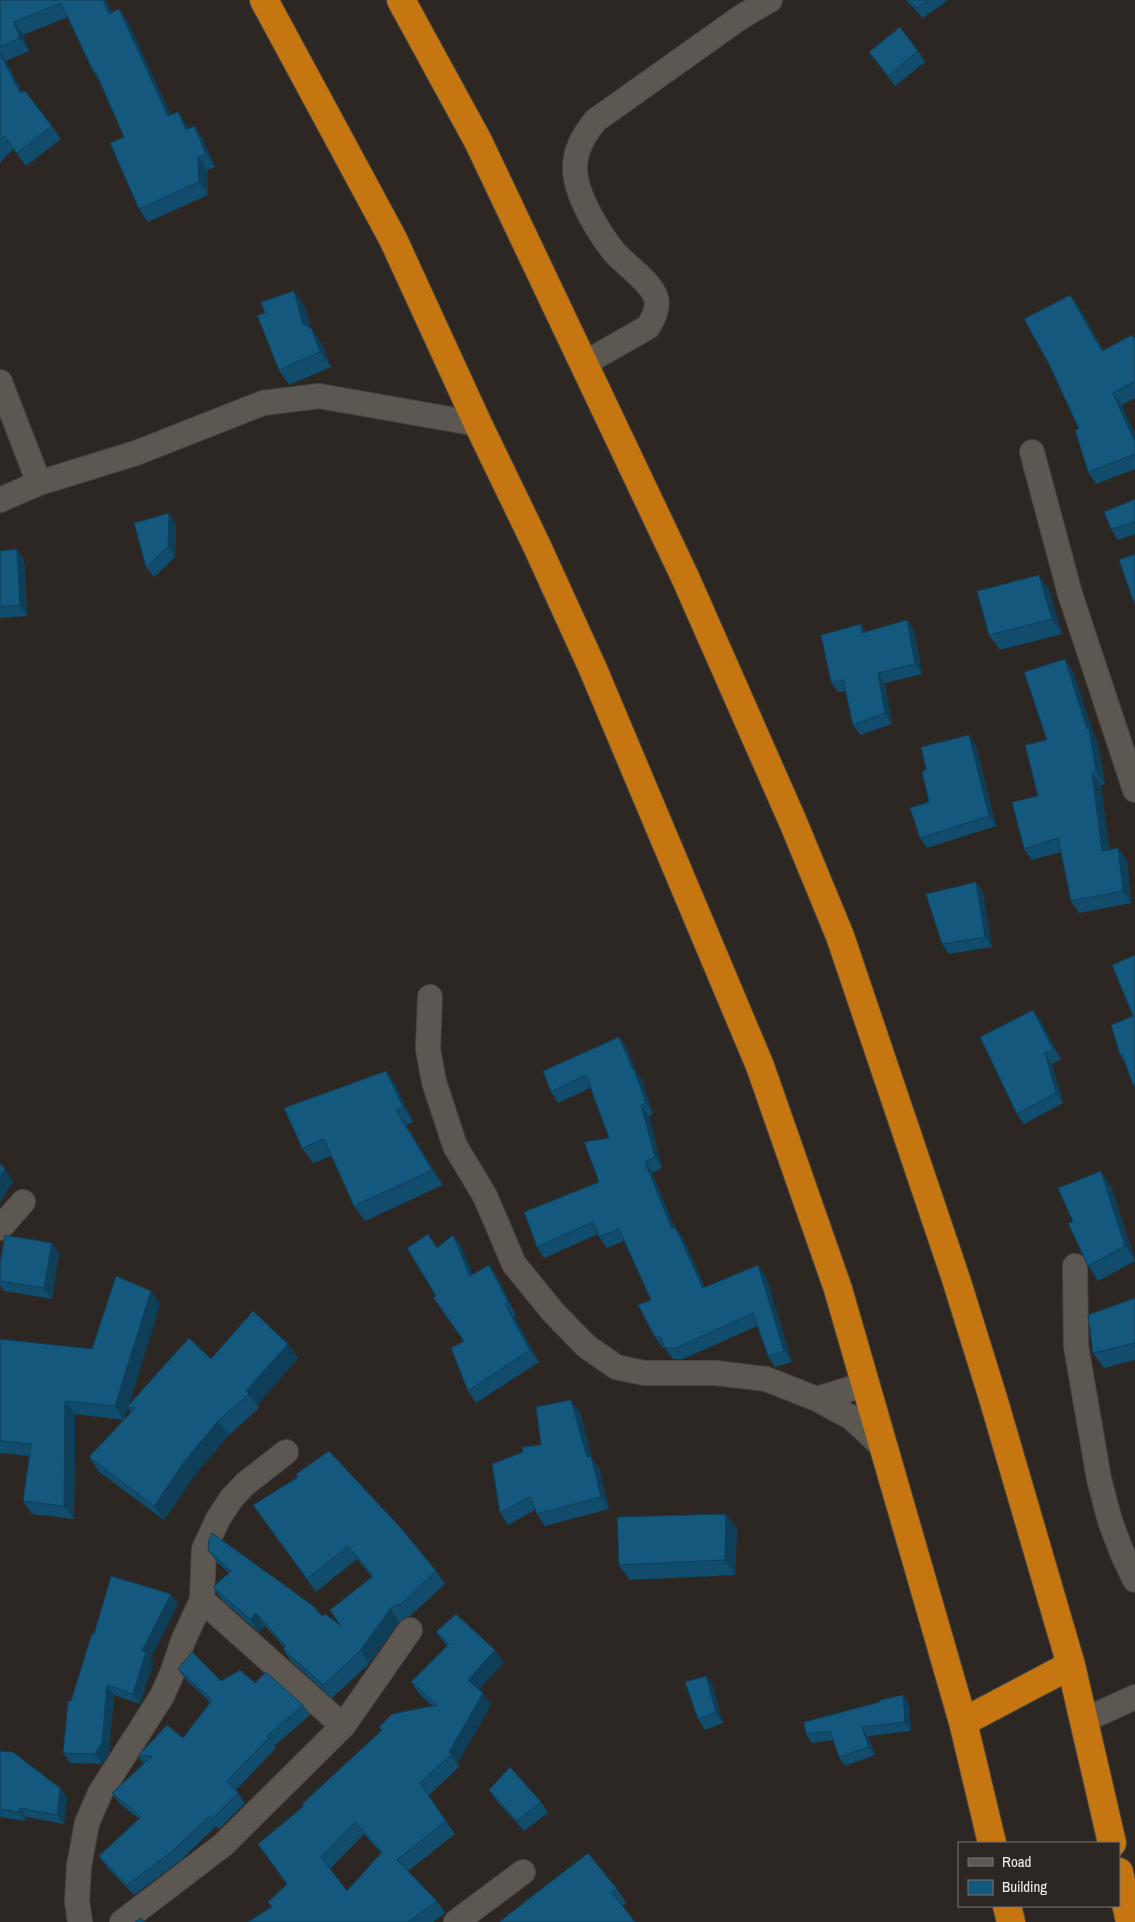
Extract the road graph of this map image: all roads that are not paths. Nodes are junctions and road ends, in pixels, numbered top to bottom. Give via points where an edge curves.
1 (264, 0) edge
2 (401, 0) edge
3 (770, 0) edge
4 (742, 8) edge
5 (585, 363) junction
6 (0, 382) edge
7 (478, 424) junction
8 (1032, 452) dead end
9 (38, 483) junction
10 (0, 500) edge
11 (1135, 790) edge
12 (430, 997) dead end
13 (23, 1202) dead end
14 (0, 1228) edge
15 (1075, 1266) dead end
16 (866, 1384) junction
17 (817, 1399) junction
18 (885, 1449) junction
19 (286, 1452) dead end
20 (1135, 1580) edge
21 (202, 1600) junction
22 (410, 1630) dead end
23 (1070, 1665) junction
24 (1135, 1697) edge
25 (1084, 1720) junction
26 (963, 1722) junction
27 (343, 1726) junction
28 (992, 1842) edge
29 (1112, 1842) edge
30 (522, 1872) dead end
31 (1120, 1877) edge
32 (1007, 1907) edge
33 (80, 1922) edge
34 (122, 1922) edge
35 (456, 1922) edge
36 (1011, 1922) edge
37 (1130, 1922) edge

1 - 7 highway via 393,239
2 - 5 highway via 478,141
3 - 4 street
4 - 5 street via 596,120 578,149 575,180 583,202 599,232 644,280 656,302 648,327
5 - 23 highway via 685,577 840,936 956,1280
6 - 9 street
7 - 9 street via 319,396 292,398 263,403 136,453
7 - 16 highway via 593,668 760,1066 838,1289
8 - 11 street via 1070,594
9 - 10 street
12 - 17 street via 428,1048 434,1082 456,1146 485,1196 514,1264 553,1312 586,1346 616,1367 644,1373 716,1373 766,1379
13 - 14 street
15 - 20 street via 1076,1346 1099,1479 1110,1521
16 - 17 street
16 - 18 highway
17 - 18 street via 852,1418
18 - 26 highway
19 - 21 street via 245,1484 218,1520 204,1549
21 - 27 street
21 - 33 street via 162,1696 100,1793 87,1823 79,1866 77,1901
22 - 27 street
23 - 25 highway
23 - 26 highway
24 - 25 street
25 - 29 highway
26 - 28 highway
27 - 34 street via 223,1845
30 - 35 street
31 - 37 highway
32 - 36 highway

